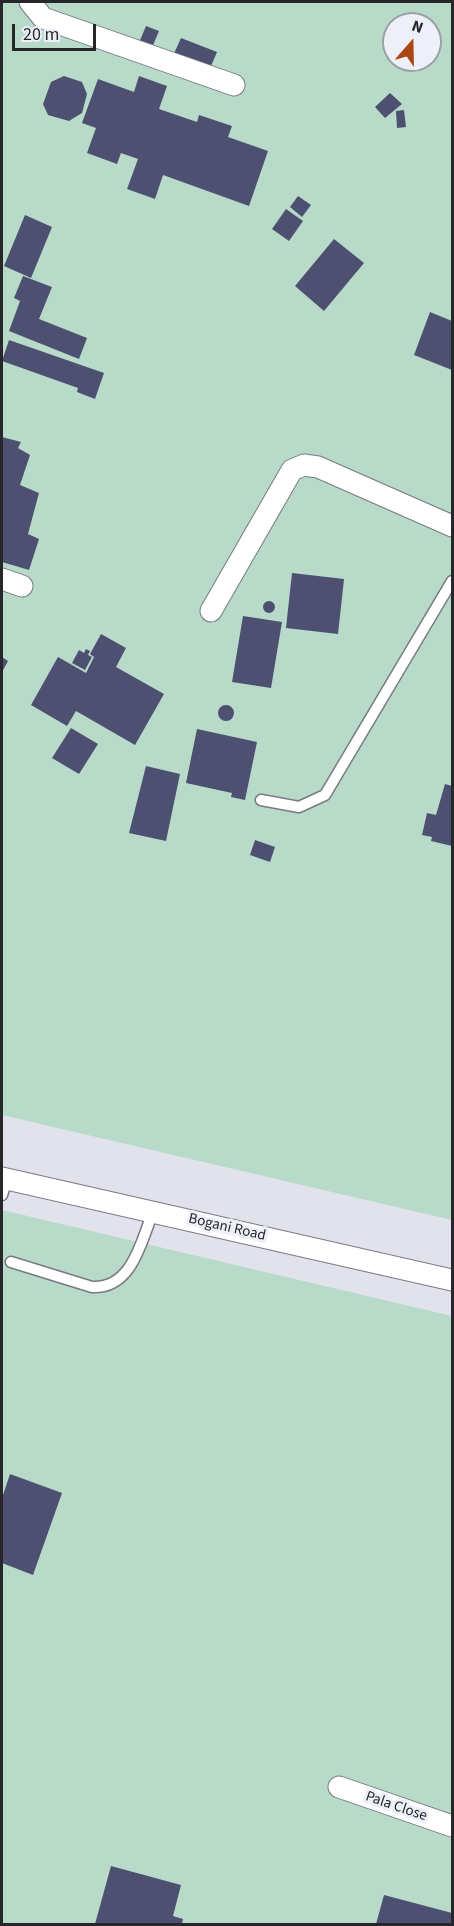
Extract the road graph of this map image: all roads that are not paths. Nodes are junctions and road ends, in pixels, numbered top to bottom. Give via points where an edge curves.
1 (30, 2) edge
2 (234, 85) dead end
3 (453, 526) edge
4 (2, 579) edge
5 (453, 581) edge
6 (22, 586) dead end
7 (211, 611) dead end
8 (261, 800) dead end
9 (3, 1184) edge
10 (153, 1212) junction
11 (11, 1262) dead end
12 (453, 1280) edge
13 (339, 1787) dead end
14 (453, 1826) edge

1 - 2 street via 43,18
3 - 7 street via 318,467 304,465 292,470
4 - 6 street
5 - 8 lane via 325,795 300,807
9 - 10 street, Bogani Road
10 - 11 lane via 125,1275 105,1286 92,1287
10 - 12 street, Bogani Road
13 - 14 street, Pala Close

